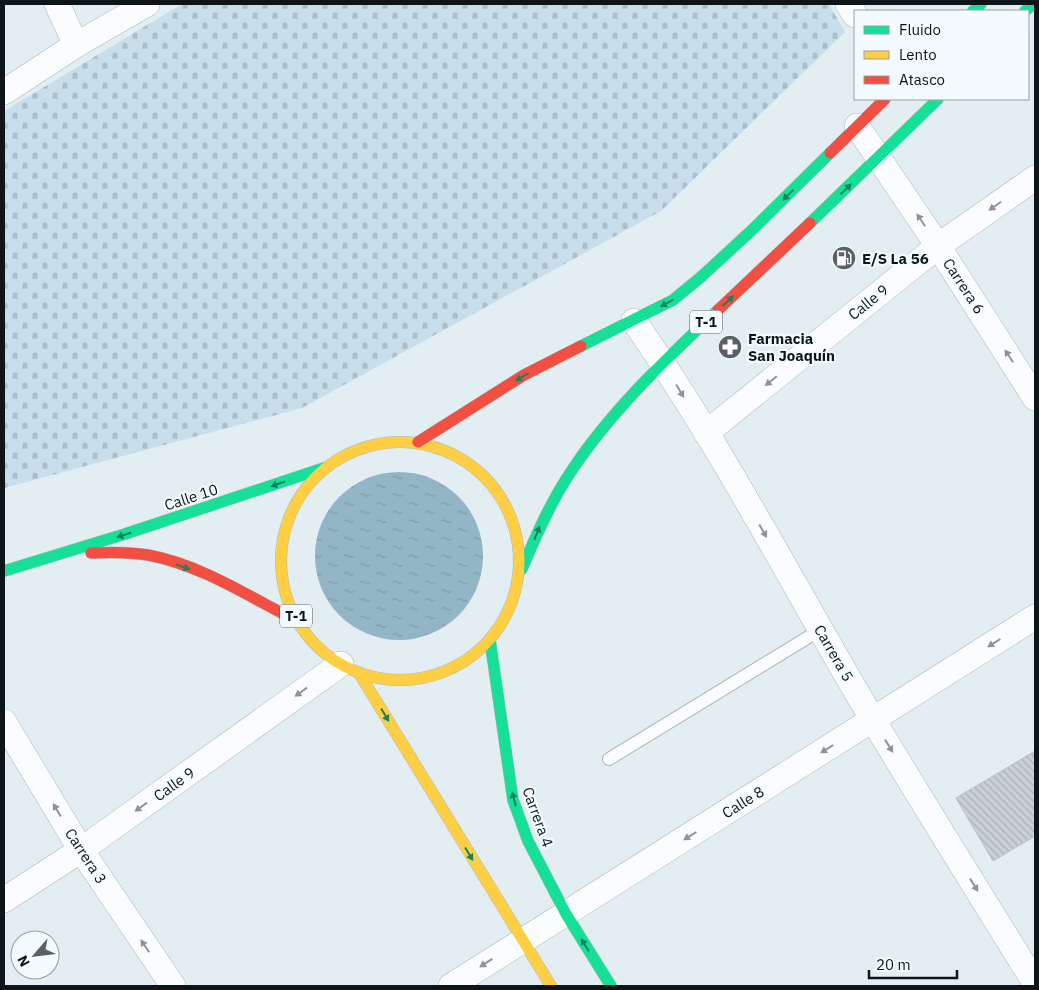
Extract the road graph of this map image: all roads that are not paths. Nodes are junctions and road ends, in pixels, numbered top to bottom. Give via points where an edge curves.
1 (57, 4) edge
2 (147, 4) edge
3 (76, 45) junction
4 (4, 92) edge
5 (883, 100) edge
6 (937, 100) edge
7 (857, 126) junction
8 (879, 158) junction
9 (1035, 178) edge
10 (938, 246) junction
11 (634, 321) junction
12 (663, 363) junction
13 (1035, 398) edge
14 (706, 433) junction
15 (418, 442) junction
16 (324, 468) junction
17 (67, 553) junction
18 (4, 571) edge
19 (519, 578) junction
20 (1035, 617) edge
21 (299, 622) junction
22 (820, 630) junction
23 (490, 640) junction
24 (350, 668) junction
25 (873, 720) junction
26 (4, 722) edge
27 (609, 759) dead end
28 (81, 850) junction
29 (4, 900) edge
30 (566, 914) junction
31 (521, 941) junction
32 (1035, 984) edge
33 (173, 986) edge
34 (451, 986) edge
35 (550, 986) edge
36 (610, 986) edge

1 - 3 street
2 - 3 street
3 - 4 street
5 - 7 main road, T-1
6 - 8 main road, T-1
7 - 8 street, Carrera 6
7 -> 11 main road, T-1 via 701,277 673,300
10 -> 8 street, Carrera 6
12 -> 8 main road, T-1
9 -> 10 street, Calle 9
13 -> 10 street, Carrera 6
10 -> 14 street, Calle 9
11 - 12 street, Carrera 5
11 -> 15 main road, T-1 via 524,375
12 -> 14 street, Carrera 5
19 -> 12 main road, T-1 via 542,523 571,472 595,437
14 -> 22 street, Carrera 5
15 - 16 main road, T-1 via 385,442 352,451
15 - 19 main road, T-1 via 453,454 484,475 506,505 518,540
16 -> 17 main road, Calle 10
16 - 21 main road, T-1 via 301,493 287,524 281,557 285,591
17 - 18 main road, Calle 10
17 -> 21 main road, Calle 10 via 111,552 155,557 209,576
19 - 23 main road, T-1 via 509,611
20 -> 25 street, Calle 8
21 - 24 main road, T-1 via 325,652
22 - 25 street, Carrera 5
22 - 27 lane
23 - 24 main road, T-1 via 463,663 430,677 394,680
30 -> 23 main road, Carrera 4 via 528,841 513,800
24 -> 28 street, Calle 9
24 -> 31 main road, T-1
25 -> 30 street, Calle 8
25 -> 32 street, Carrera 5
28 -> 26 street, Carrera 3
28 - 29 street, Calle 9
33 -> 28 street, Carrera 3
30 - 31 street, Calle 8
36 -> 30 main road, Carrera 4
31 -> 34 street, Calle 8
31 - 35 main road, T-1

